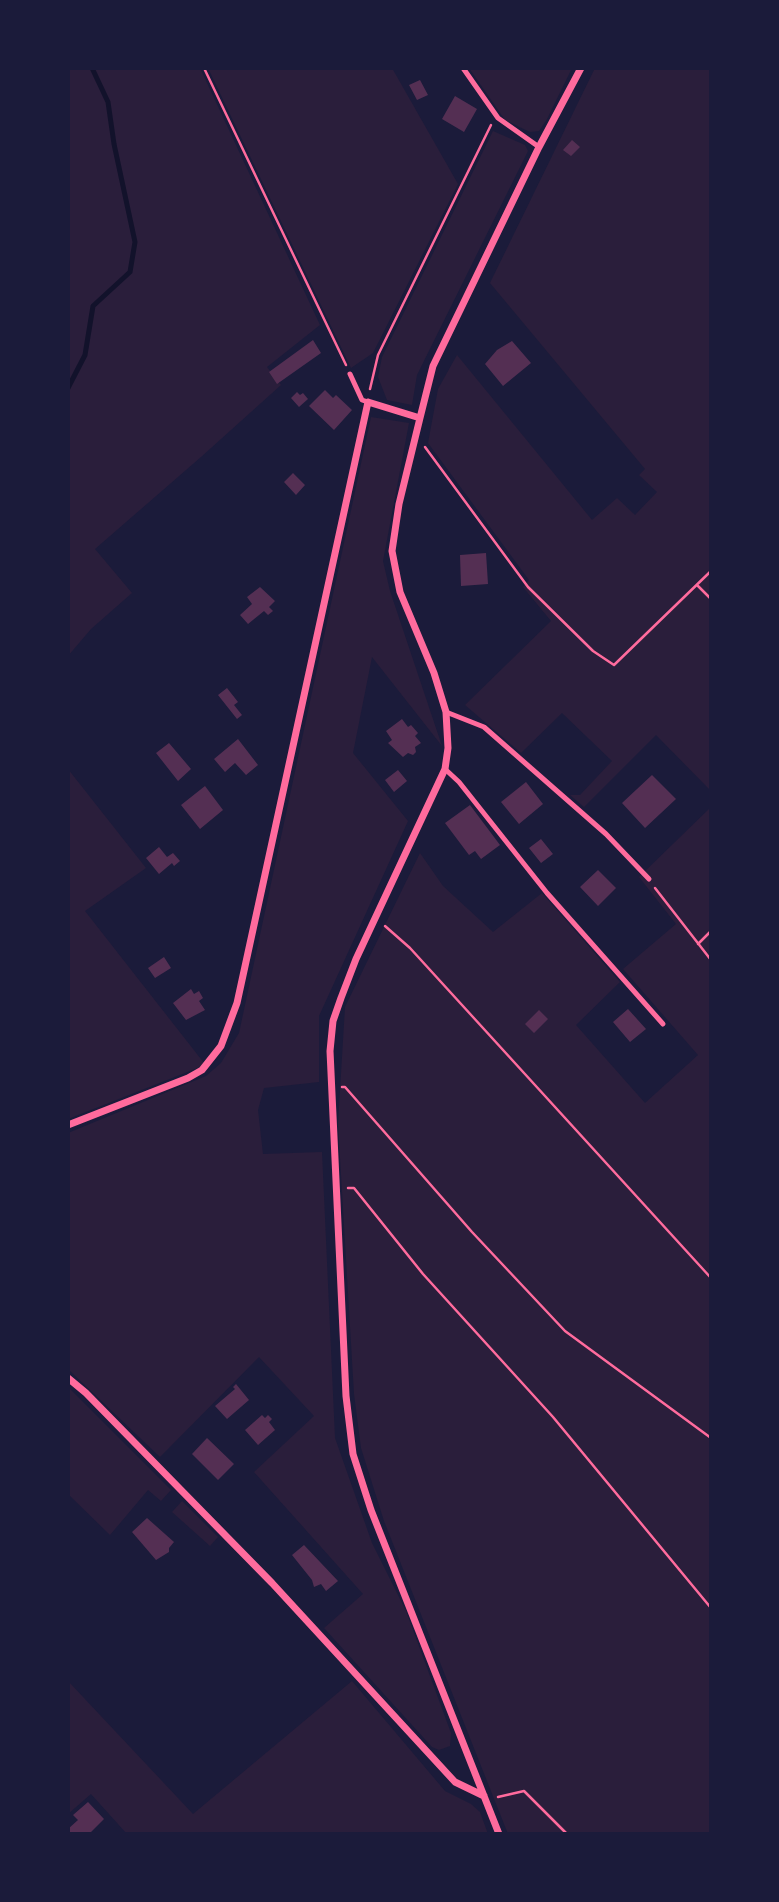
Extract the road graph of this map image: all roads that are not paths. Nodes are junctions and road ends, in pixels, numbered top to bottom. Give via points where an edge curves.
1 (463, 68) edge
2 (581, 68) edge
3 (540, 147) junction
4 (350, 374) road end
5 (368, 402) junction
6 (420, 418) junction
7 (446, 712) junction
8 (444, 769) junction
9 (649, 879) road end
10 (663, 1024) dead end
11 (68, 1125) edge
12 (68, 1378) edge
13 (484, 1796) junction
14 (499, 1834) edge

1 - 3 lane via 496,115
2 - 3 street
3 - 6 street via 433,366
4 - 5 lane via 362,400
5 - 6 street
5 - 11 street via 228,1032 202,1070
6 - 7 street via 392,551 400,592
7 - 8 street via 449,731
7 - 9 lane via 484,727 606,834
8 - 10 lane
8 - 13 street via 356,959 333,1021 330,1051 346,1396 353,1454
12 - 13 street via 272,1583 455,1782
13 - 14 street

